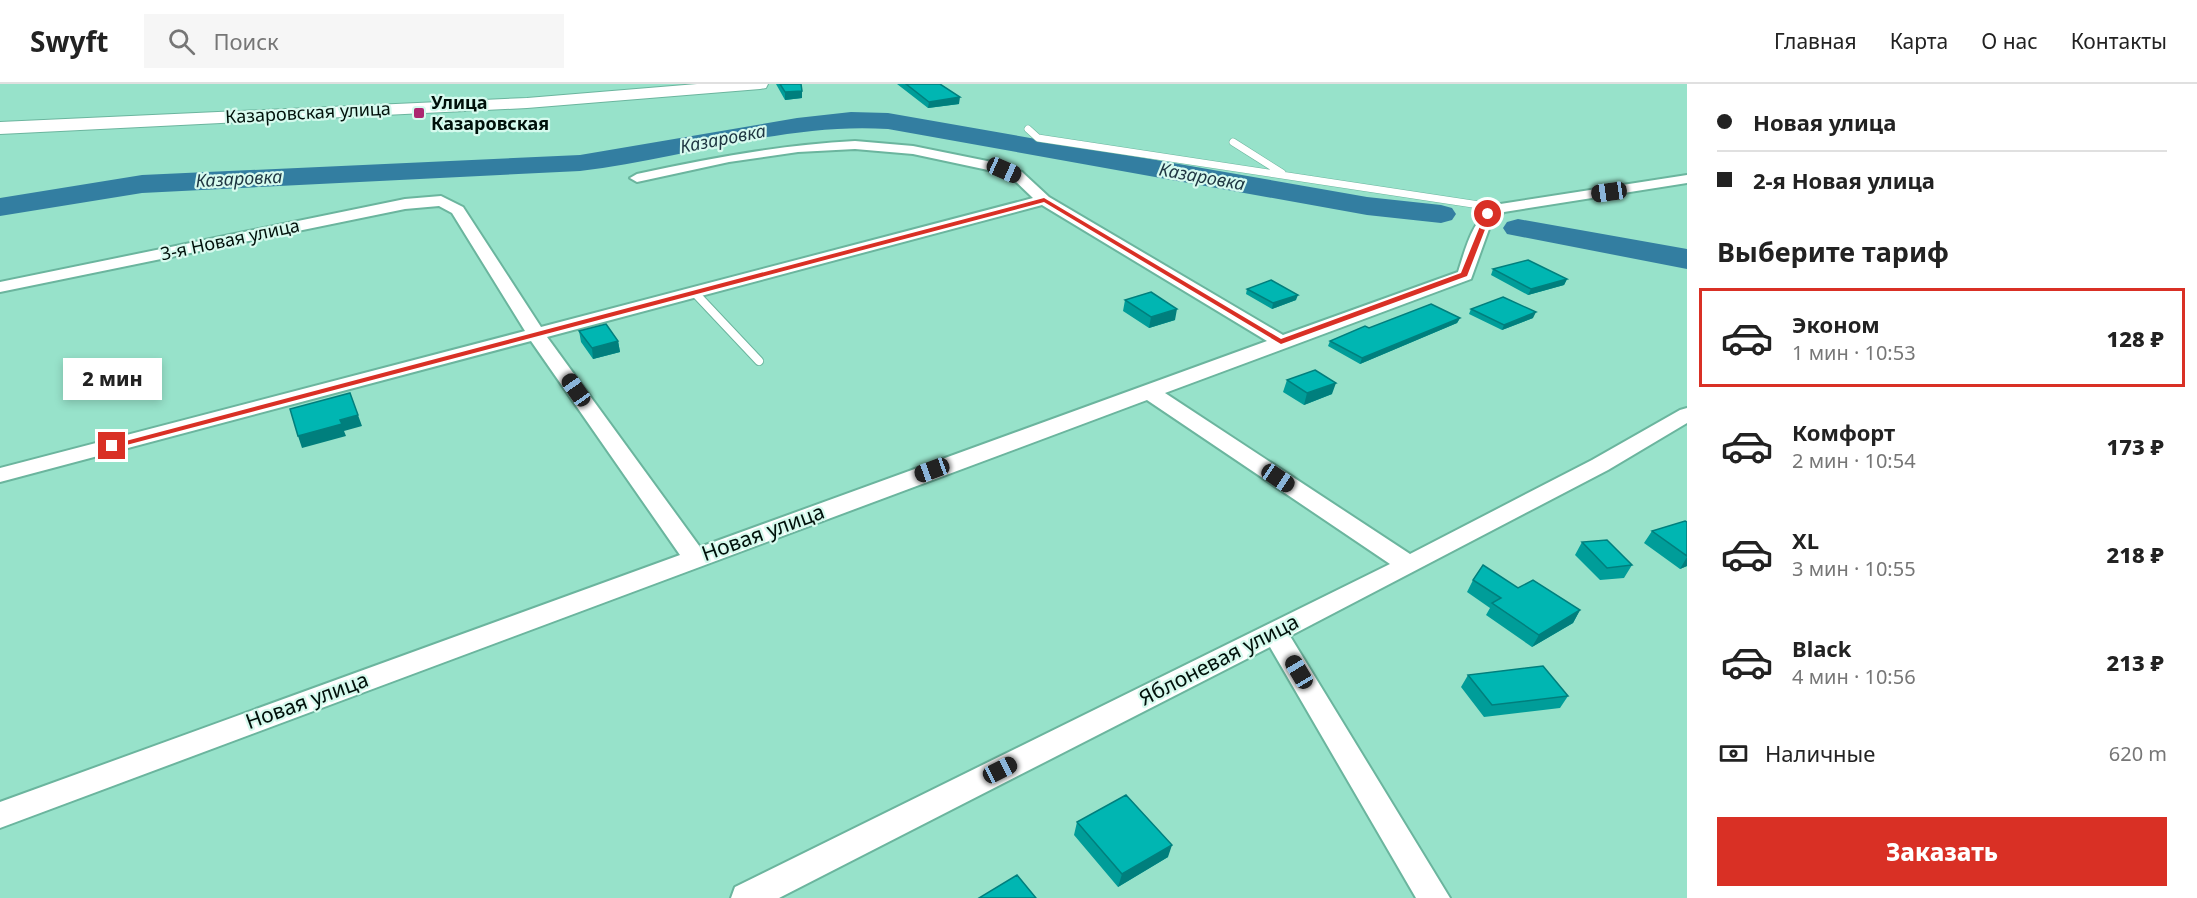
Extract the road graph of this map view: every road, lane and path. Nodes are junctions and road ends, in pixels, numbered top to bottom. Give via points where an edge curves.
1 (760, 84) edge
2 (0, 128) edge
3 (1028, 129) dead end
4 (1233, 142) dead end
5 (1285, 175) junction
6 (637, 178) dead end
7 (1687, 179) edge
8 (1044, 200) junction
9 (1489, 219) junction
10 (0, 287) edge
11 (694, 292) junction
12 (536, 334) junction
13 (1281, 342) junction
14 (759, 361) dead end
15 (1148, 391) junction
16 (1687, 414) edge
17 (0, 475) edge
18 (694, 558) junction
19 (1409, 565) junction
20 (1274, 631) junction
21 (0, 814) edge
22 (747, 898) edge
23 (1434, 898) edge

1 - 2 street, Казаровская улица via 526,102
3 - 5 lane via 1038,138
4 - 5 lane
5 - 9 lane
6 - 8 street via 729,158 855,145 913,150 1004,170 1017,175
7 - 9 street
8 - 11 street
8 - 13 street
9 - 13 street, Новая улица via 1464,274
10 - 12 street, 3-я Новая улица via 405,204 441,201 458,210
11 - 12 street
11 - 14 lane
12 - 17 street
12 - 18 street
13 - 15 street, Новая улица
15 - 18 street, Новая улица
15 - 19 street
16 - 19 street, Яблоневая улица via 1600,465
18 - 21 street, Новая улица
19 - 20 street, Яблоневая улица
20 - 22 street, Яблоневая улица
20 - 23 street

